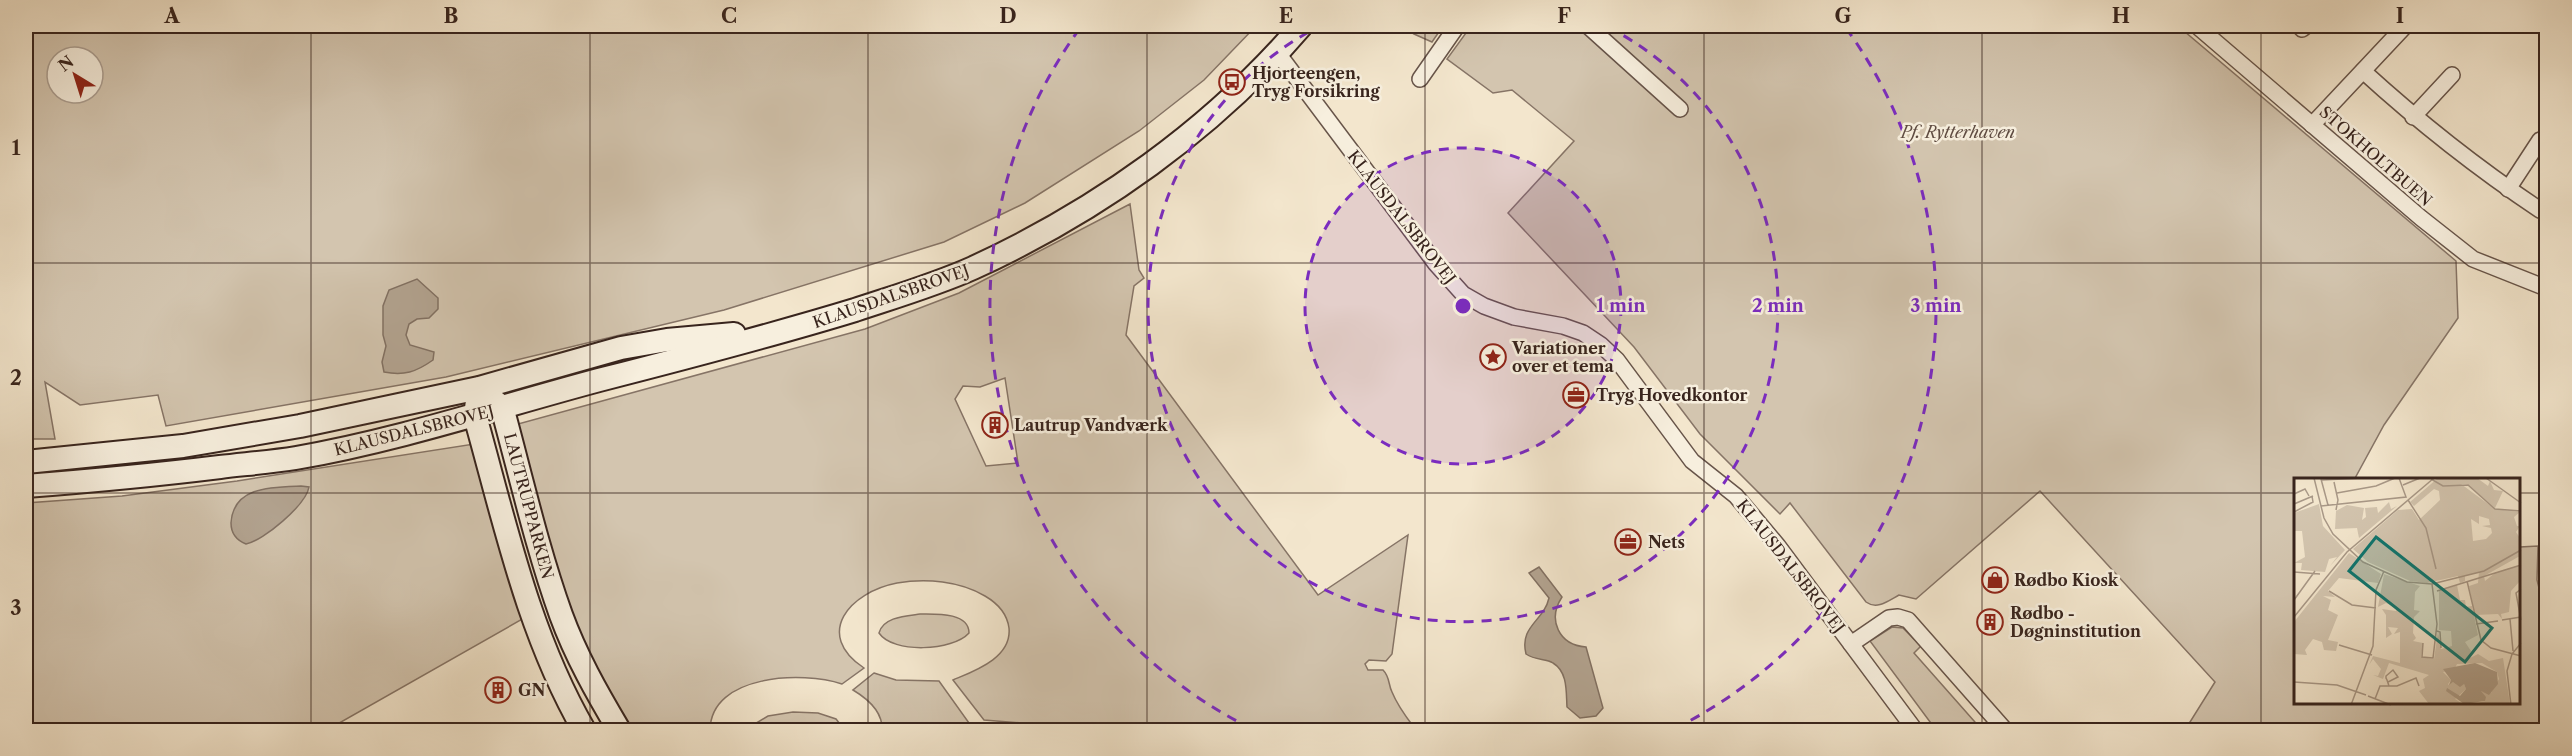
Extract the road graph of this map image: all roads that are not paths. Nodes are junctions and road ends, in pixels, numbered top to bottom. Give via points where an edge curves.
1 (1301, 26) edge
2 (1458, 26) edge
3 (1588, 26) edge
4 (2197, 26) edge
5 (2398, 28) edge
6 (1277, 52) junction
7 (2363, 71) junction
8 (2452, 75) dead end
9 (1420, 79) dead end
10 (1680, 109) dead end
11 (2414, 117) junction
12 (2312, 125) junction
13 (2540, 140) dead end
14 (2508, 189) junction
15 (2540, 210) dead end
16 (2547, 288) edge
17 (795, 329) junction
18 (479, 388) junction
19 (502, 407) junction
20 (475, 416) junction
21 (26, 462) edge
22 (26, 486) edge
23 (1851, 644) junction
24 (584, 730) edge
25 (619, 730) edge
26 (1915, 730) edge
27 (2005, 730) edge

1 - 6 street, KLAUSDALSBROVEJ
2 - 9 street
3 - 10 street
4 - 12 street, STOKHOLTBUEN
5 - 7 street
6 - 17 street, KLAUSDALSBROVEJ via 1173,148 1053,226 951,276
6 - 23 street, KLAUSDALSBROVEJ via 1436,264 1463,294 1514,317 1583,333 1601,345 1617,360 1692,461 1736,496
7 - 11 street
7 - 12 street
8 - 11 street
11 - 14 street
12 - 16 street, STOKHOLTBUEN via 2473,259
13 - 14 street
14 - 15 street
17 - 18 street, KLAUSDALSBROVEJ via 621,348
17 - 19 street, KLAUSDALSBROVEJ
18 - 19 street
18 - 20 street, LAUTRUPPARKEN
18 - 21 street, KLAUSDALSBROVEJ via 183,446
19 - 20 street, KLAUSDALSBROVEJ
19 - 25 street, LAUTRUPPARKEN via 562,617 587,675
20 - 22 street, KLAUSDALSBROVEJ via 294,458
20 - 24 street, LAUTRUPPARKEN via 510,552 554,673
23 - 26 street, KLAUSDALSBROVEJ
23 - 27 street, KLAUSDALSBROVEJ via 1890,618 1908,620

